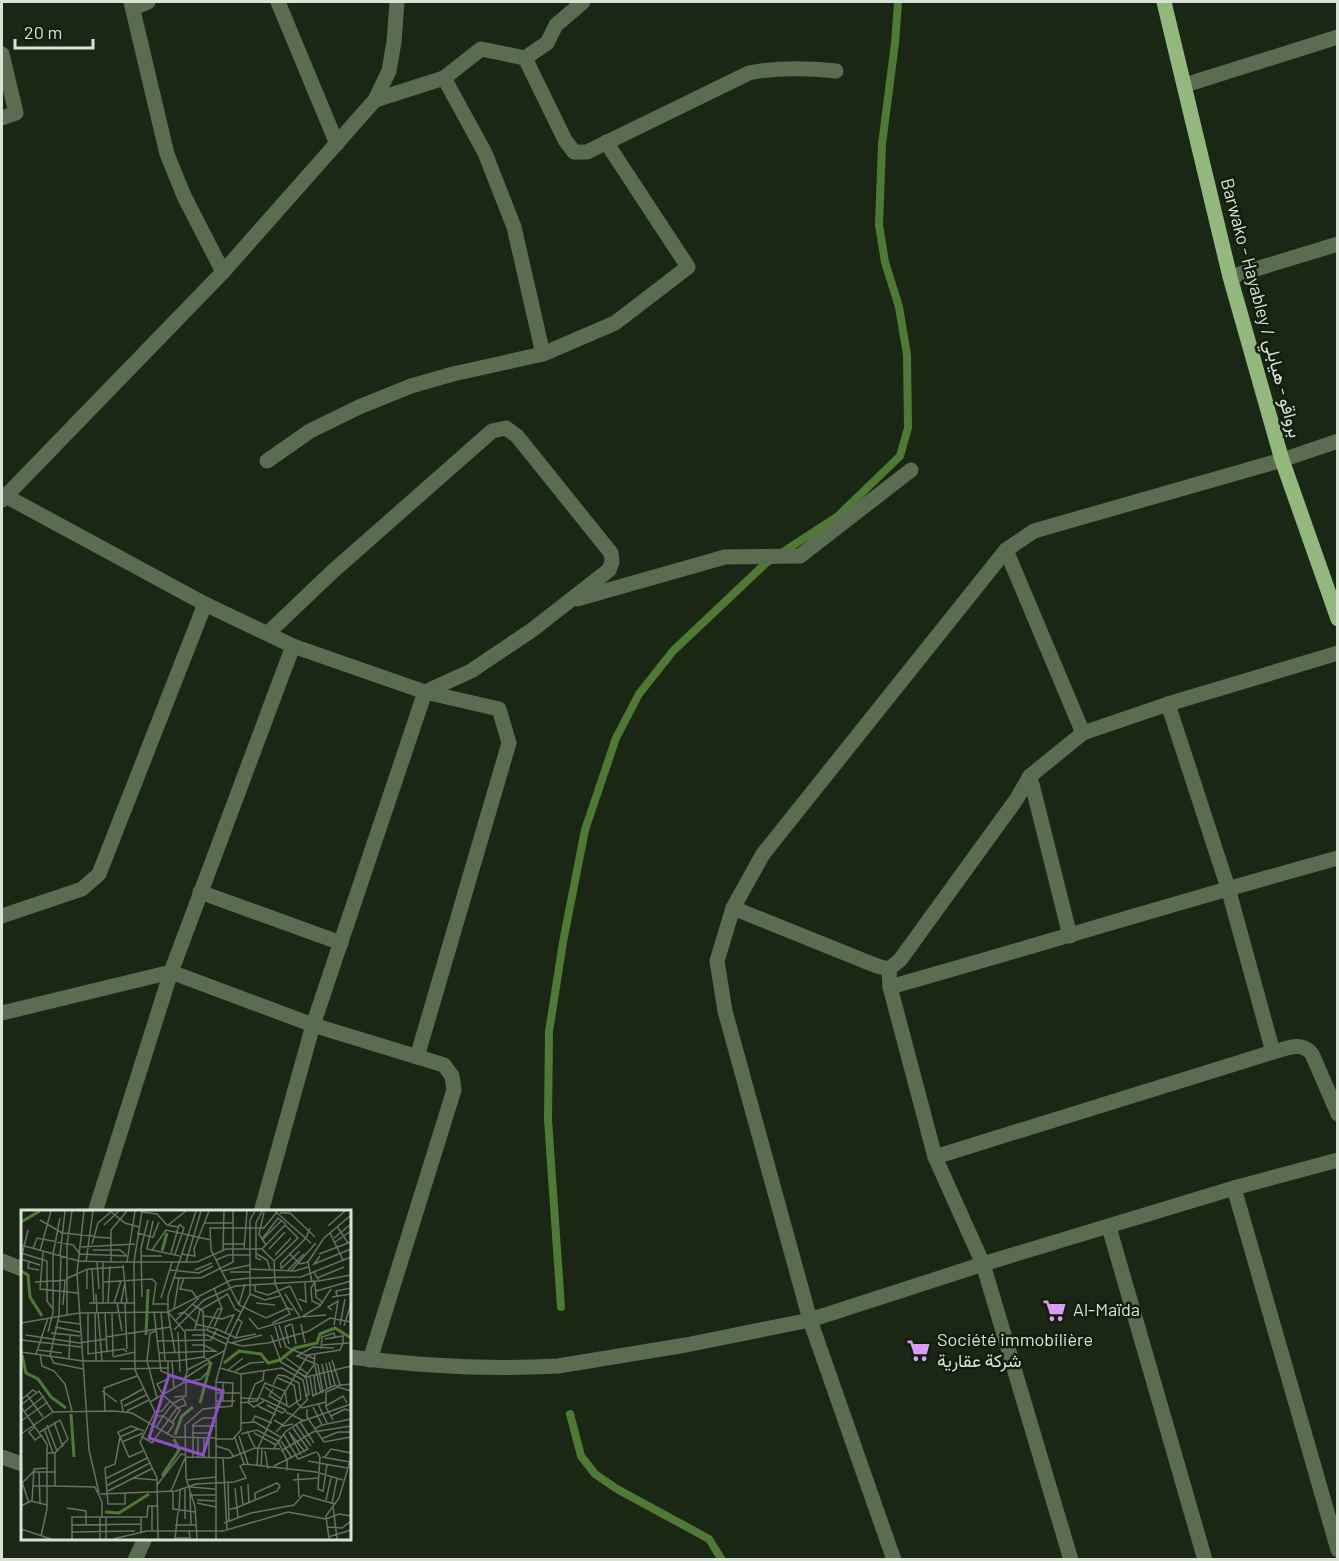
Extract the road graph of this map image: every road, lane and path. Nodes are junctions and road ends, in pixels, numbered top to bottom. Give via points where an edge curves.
1 (278, 2) edge
2 (397, 2) edge
3 (584, 2) edge
4 (1164, 2) edge
5 (137, 4) edge
6 (1338, 37) edge
7 (2, 54) edge
8 (525, 58) junction
9 (836, 71) dead end
10 (444, 78) junction
11 (1185, 85) junction
12 (375, 100) junction
13 (2, 118) edge
14 (606, 142) junction
15 (337, 144) junction
16 (1338, 244) edge
17 (223, 272) junction
18 (1230, 277) junction
19 (543, 354) junction
20 (1338, 441) edge
21 (1282, 460) junction
22 (267, 461) dead end
23 (911, 470) dead end
24 (3, 497) edge
25 (1006, 550) junction
26 (569, 601) junction
27 (205, 604) junction
28 (1338, 620) edge
29 (268, 633) junction
30 (293, 645) junction
31 (1338, 653) edge
32 (425, 692) junction
33 (1168, 704) junction
34 (1083, 733) junction
35 (1030, 776) junction
36 (1338, 858) edge
37 (1228, 888) junction
38 (200, 892) junction
39 (733, 908) junction
40 (2, 916) edge
41 (1070, 936) junction
42 (341, 943) junction
43 (889, 969) junction
44 (171, 972) junction
45 (890, 987) junction
46 (2, 1013) edge
47 (313, 1025) junction
48 (1273, 1052) junction
49 (417, 1057) junction
50 (1338, 1114) edge
51 (935, 1157) junction
52 (1338, 1160) edge
53 (1234, 1188) junction
54 (96, 1210) edge
55 (262, 1210) edge
56 (1109, 1227) junction
57 (2, 1261) edge
58 (983, 1264) junction
59 (21, 1269) edge
60 (810, 1320) junction
61 (351, 1357) edge
62 (370, 1360) junction
63 (2, 1457) edge
64 (21, 1464) edge
65 (145, 1540) edge
66 (1338, 1550) edge
67 (135, 1560) edge
68 (894, 1560) edge
69 (1071, 1560) edge
70 (1205, 1560) edge

1 - 15 street
2 - 12 street via 389,71
3 - 8 street via 556,25 547,43
4 - 11 main road, Barwako - Hayabley / برواقو - هيابلي
5 - 17 street via 167,154
6 - 11 street
7 - 13 street via 16,113
8 - 10 street via 481,49
8 - 14 street via 574,152 587,152
9 - 14 street via 805,68 749,73
10 - 12 street
10 - 19 street via 485,153 514,227
11 - 18 main road, Barwako - Hayabley / برواقو - هيابلي
12 - 15 street
14 - 19 street via 688,267 615,323
15 - 17 street
16 - 18 street
17 - 24 street
18 - 21 main road, Barwako - Hayabley / برواقو - هيابلي
19 - 22 street via 411,386 310,431
20 - 21 street
21 - 25 street via 1034,531
21 - 28 main road, Barwako - Hayabley / برواقو - هيابلي
23 - 26 street via 800,556 725,557
24 - 27 street
25 - 34 street
25 - 39 street via 763,854
26 - 29 street via 609,570 611,553 517,436 506,428 492,431
26 - 32 street via 471,671
27 - 29 street
27 - 40 street via 99,874 82,889
29 - 30 street
30 - 32 street
30 - 38 street
31 - 33 street
32 - 42 street
32 - 49 street via 500,709 510,743
33 - 34 street
33 - 37 street
34 - 35 street
35 - 41 street
35 - 43 street via 900,960
36 - 37 street
37 - 41 street
37 - 48 street
38 - 42 street
38 - 44 street
39 - 43 street
39 - 60 street via 717,961 725,1011
41 - 45 street
42 - 47 street
43 - 45 street
44 - 46 street
44 - 47 street
44 - 54 street
45 - 51 street
47 - 49 street
47 - 55 street
48 - 50 street via 1307,1047
48 - 51 street
49 - 62 street via 444,1065 452,1076 454,1090
51 - 58 street
52 - 53 street
53 - 56 street
53 - 66 street
56 - 58 street
56 - 70 street
57 - 59 street
58 - 60 street
58 - 69 street
60 - 62 street via 558,1366 482,1368
60 - 68 street
61 - 62 street
63 - 64 street
65 - 67 street

